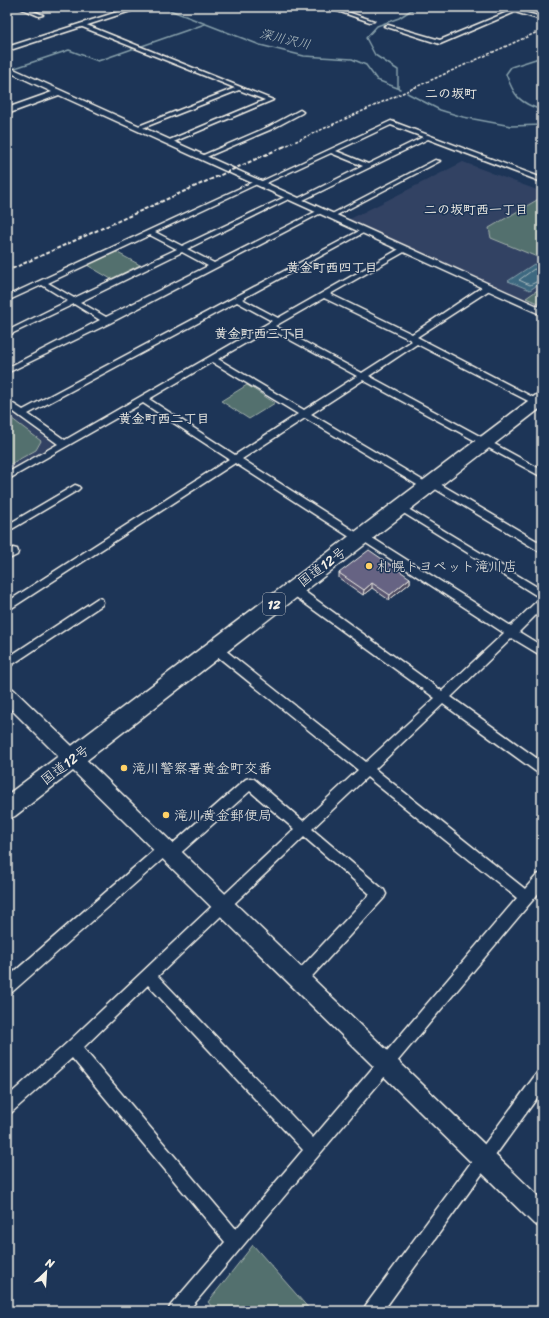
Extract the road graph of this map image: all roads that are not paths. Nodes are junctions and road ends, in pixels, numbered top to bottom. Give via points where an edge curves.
1 (20, 7) edge
2 (140, 7) edge
3 (328, 7) edge
4 (502, 7) edge
5 (523, 7) edge
6 (515, 10) junction
7 (41, 15) dead end
8 (542, 18) edge
9 (372, 21) dead end
10 (82, 25) junction
11 (386, 26) dead end
12 (7, 49) edge
13 (7, 68) edge
14 (239, 88) junction
15 (59, 92) junction
16 (7, 111) edge
17 (300, 112) dead end
18 (138, 128) junction
19 (428, 137) junction
20 (169, 142) junction
21 (330, 151) junction
22 (202, 157) junction
23 (437, 161) dead end
24 (367, 166) junction
25 (542, 180) edge
26 (258, 183) junction
27 (293, 199) junction
28 (321, 211) junction
29 (331, 216) junction
30 (363, 231) junction
31 (150, 232) junction
32 (181, 249) junction
33 (403, 249) junction
34 (214, 266) junction
35 (43, 283) junction
36 (488, 287) junction
37 (325, 294) junction
38 (7, 299) edge
39 (237, 299) junction
40 (74, 301) junction
41 (542, 312) edge
42 (107, 321) junction
43 (278, 321) junction
44 (270, 326) junction
45 (7, 334) edge
46 (414, 339) junction
47 (212, 359) junction
48 (7, 371) edge
49 (362, 376) junction
50 (143, 399) junction
51 (540, 402) edge
52 (7, 403) edge
53 (22, 414) junction
54 (305, 414) junction
55 (485, 442) junction
56 (65, 444) junction
57 (235, 459) junction
58 (542, 474) edge
59 (7, 477) edge
60 (429, 485) junction
61 (75, 488) dead end
62 (400, 507) junction
63 (7, 529) edge
64 (361, 538) junction
65 (542, 549) edge
66 (294, 589) junction
67 (542, 595) edge
68 (98, 602) dead end
69 (542, 603) edge
70 (7, 607) edge
71 (511, 632) junction
72 (216, 649) junction
73 (542, 652) edge
74 (7, 664) edge
75 (7, 694) edge
76 (442, 696) junction
77 (72, 759) junction
78 (542, 769) edge
79 (365, 770) junction
80 (7, 809) edge
81 (302, 829) junction
82 (167, 852) junction
83 (542, 879) edge
84 (527, 898) junction
85 (222, 905) junction
86 (148, 975) junction
87 (299, 980) junction
88 (7, 987) edge
89 (73, 1047) junction
90 (386, 1064) junction
91 (542, 1078) edge
92 (7, 1107) edge
93 (313, 1150) junction
94 (483, 1159) junction
95 (542, 1216) edge
96 (236, 1242) junction
97 (177, 1311) edge
98 (372, 1311) edge

1 - 7 street
2 - 10 street
3 - 9 street
4 - 6 street
5 - 6 street
6 - 8 street
6 - 11 street via 440,42
10 - 12 street
10 - 14 street
13 - 15 street
14 - 18 street
14 - 20 street via 270,100
15 - 16 street
15 - 18 street
17 - 22 street via 270,128
18 - 20 street
19 - 21 street via 391,123
19 - 24 street
19 - 25 street
20 - 22 street
21 - 24 street
21 - 26 street
22 - 26 street
23 - 29 street
24 - 27 street
26 - 27 street
26 - 31 street
27 - 28 street
27 - 32 street
28 - 29 street
28 - 34 street
29 - 30 street
30 - 33 street
30 - 39 street
31 - 32 street
31 - 35 street
32 - 34 street
32 - 40 street
33 - 36 street
33 - 37 street
34 - 42 street
35 - 38 street
35 - 40 street
36 - 41 street
36 - 46 street
37 - 43 street
37 - 46 street
39 - 43 street
39 - 53 street
40 - 42 street
40 - 45 street
42 - 48 street
43 - 44 street
44 - 47 street
44 - 49 street
46 - 49 street
46 - 51 street
47 - 50 street
47 - 54 street
49 - 54 street
49 - 55 street
50 - 56 street
50 - 57 street
51 - 55 highway, 国道12号 / 12
52 - 53 street
53 - 56 street
54 - 57 street
54 - 60 street
55 - 58 street
55 - 60 highway, 国道12号 / 12
56 - 59 street
57 - 64 street
57 - 70 street
60 - 62 highway, 国道12号 / 12
60 - 65 street
61 - 63 street
62 - 64 highway, 国道12号 / 12
62 - 67 street
64 - 66 highway, 国道12号 / 12
64 - 71 street
66 - 72 highway, 国道12号 / 12
66 - 76 street
68 - 74 street
69 - 71 street
71 - 73 street
71 - 76 street
72 - 77 highway, 国道12号 / 12
72 - 79 street
75 - 77 street
76 - 78 street
76 - 79 street
77 - 80 highway, 国道12号 / 12
77 - 82 street
79 - 81 street
79 - 84 street
81 - 82 street via 250,783
81 - 85 street
81 - 87 street via 379,894
82 - 85 street
82 - 88 street
83 - 84 street
84 - 90 street
85 - 86 street
85 - 87 street
86 - 89 street
86 - 93 street
87 - 90 street
89 - 92 street
89 - 96 street
90 - 93 street
90 - 94 street
91 - 94 street
93 - 96 street
94 - 95 street
94 - 98 street
96 - 97 street

